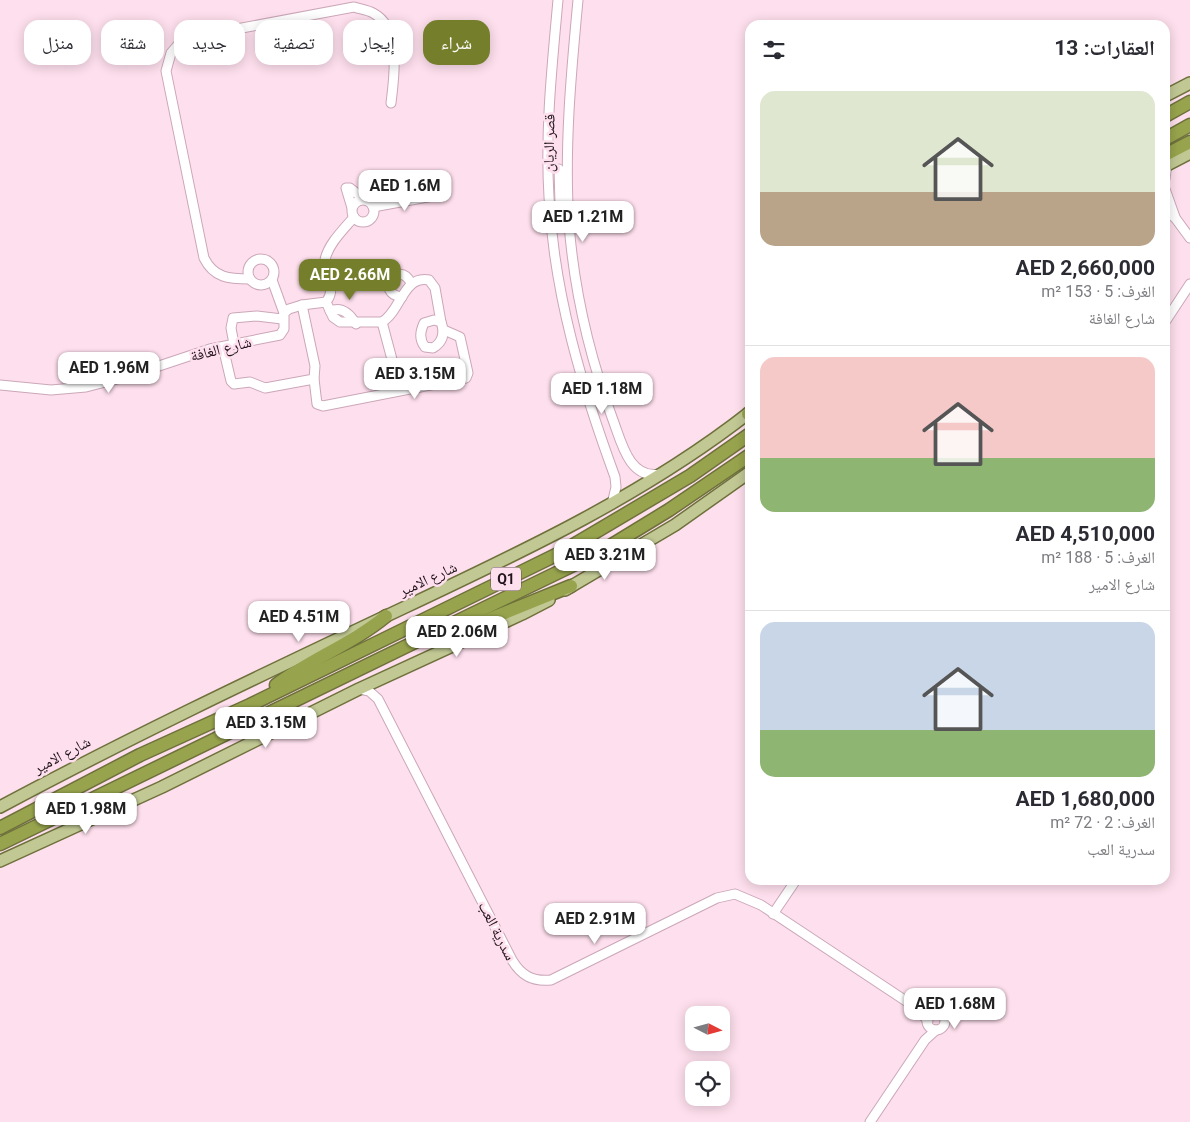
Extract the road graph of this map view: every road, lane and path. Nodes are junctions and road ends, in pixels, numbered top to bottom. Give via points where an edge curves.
1 (558, 0) edge
2 (578, 0) edge
3 (1190, 83) edge
4 (1170, 93) edge
5 (1190, 102) edge
6 (391, 104) dead end
7 (1170, 113) edge
8 (1190, 125) edge
9 (1170, 136) edge
10 (1190, 142) edge
11 (1190, 153) edge
12 (1170, 159) edge
13 (1170, 160) edge
14 (563, 168) junction
15 (548, 171) junction
16 (433, 196) dead end
17 (365, 200) junction
18 (1170, 203) edge
19 (373, 207) junction
20 (353, 213) junction
21 (1170, 214) edge
22 (1176, 219) junction
23 (1190, 238) edge
24 (250, 279) junction
25 (272, 280) junction
26 (411, 283) junction
27 (1190, 284) edge
28 (402, 297) junction
29 (326, 302) junction
30 (302, 305) junction
31 (1170, 314) edge
32 (283, 316) junction
33 (382, 322) junction
34 (234, 344) junction
35 (223, 346) junction
36 (394, 367) dead end
37 (314, 379) junction
38 (0, 385) edge
39 (604, 396) junction
40 (588, 402) junction
41 (745, 416) edge
42 (745, 438) edge
43 (745, 458) edge
44 (662, 473) junction
45 (745, 476) edge
46 (612, 504) junction
47 (571, 586) junction
48 (386, 616) junction
49 (371, 663) junction
50 (381, 678) junction
51 (359, 688) junction
52 (378, 699) junction
53 (250, 705) junction
54 (0, 807) edge
55 (0, 828) edge
56 (0, 844) edge
57 (0, 861) edge
58 (793, 885) edge
59 (774, 914) junction
60 (870, 1122) edge

1 - 15 street, قصر الريان via 548,120
2 - 14 street, قصر الريان
3 - 4 main road
5 - 7 highway
6 - 24 street via 395,62 389,29 374,14 354,8 182,39 171,53 166,72 204,258 218,275 229,279
8 - 9 highway
10 - 12 highway
11 - 13 main road
14 - 15 street
14 - 39 street, قصر الريان via 586,326
15 - 40 street, قصر الريان via 548,198 561,299
16 - 19 street
17 - 19 street
17 - 20 street via 356,202
17 - 20 street via 348,187 346,192
18 - 22 street
19 - 20 street via 368,220 360,221
20 - 29 street via 325,259 332,286
21 - 22 street
22 - 23 street
24 - 25 street via 259,285
24 - 25 street via 250,265 259,260 272,266
25 - 32 street
26 - 28 street
26 - 28 street via 403,274 391,279 391,292
26 - 37 street via 421,278 429,280 436,294 443,326 460,337 468,373 466,378 322,406 315,398
27 - 31 street
28 - 33 street
29 - 30 street
29 - 33 street via 336,320 356,324
30 - 32 street via 289,309
30 - 37 street via 315,366
32 - 34 street, شارع الغافة via 284,329 280,336
32 - 34 street via 233,318 230,328
33 - 36 street
34 - 35 street, شارع الغافة
35 - 37 street via 234,384 250,382 264,388
35 - 38 street, شارع الغافة via 86,387 51,390
39 - 40 street via 600,403
39 - 44 street, قصر الريان via 629,460 644,472 652,475
40 - 46 street, قصر الريان via 615,477
41 - 44 main road, شارع الامير
42 - 53 highway, Q1 via 690,476 560,553
43 - 49 highway, Q1 via 602,551
44 - 46 main road, شارع الامير
45 - 47 main road via 675,525
46 - 48 main road, شارع الامير
47 - 49 highway via 409,652
47 - 50 main road via 522,614
48 - 53 highway via 366,632 291,674
48 - 54 main road, شارع الامير via 108,749
49 - 56 highway, Q1
50 - 51 main road
50 - 52 street
51 - 52 street
51 - 57 main road via 162,787
52 - 59 street, سدرية العب via 512,960 523,975 551,980 725,895 744,896
53 - 55 highway, Q1 via 140,755
58 - 59 street
59 - 60 street, سدرية العب via 918,1009 931,1022 925,1040

